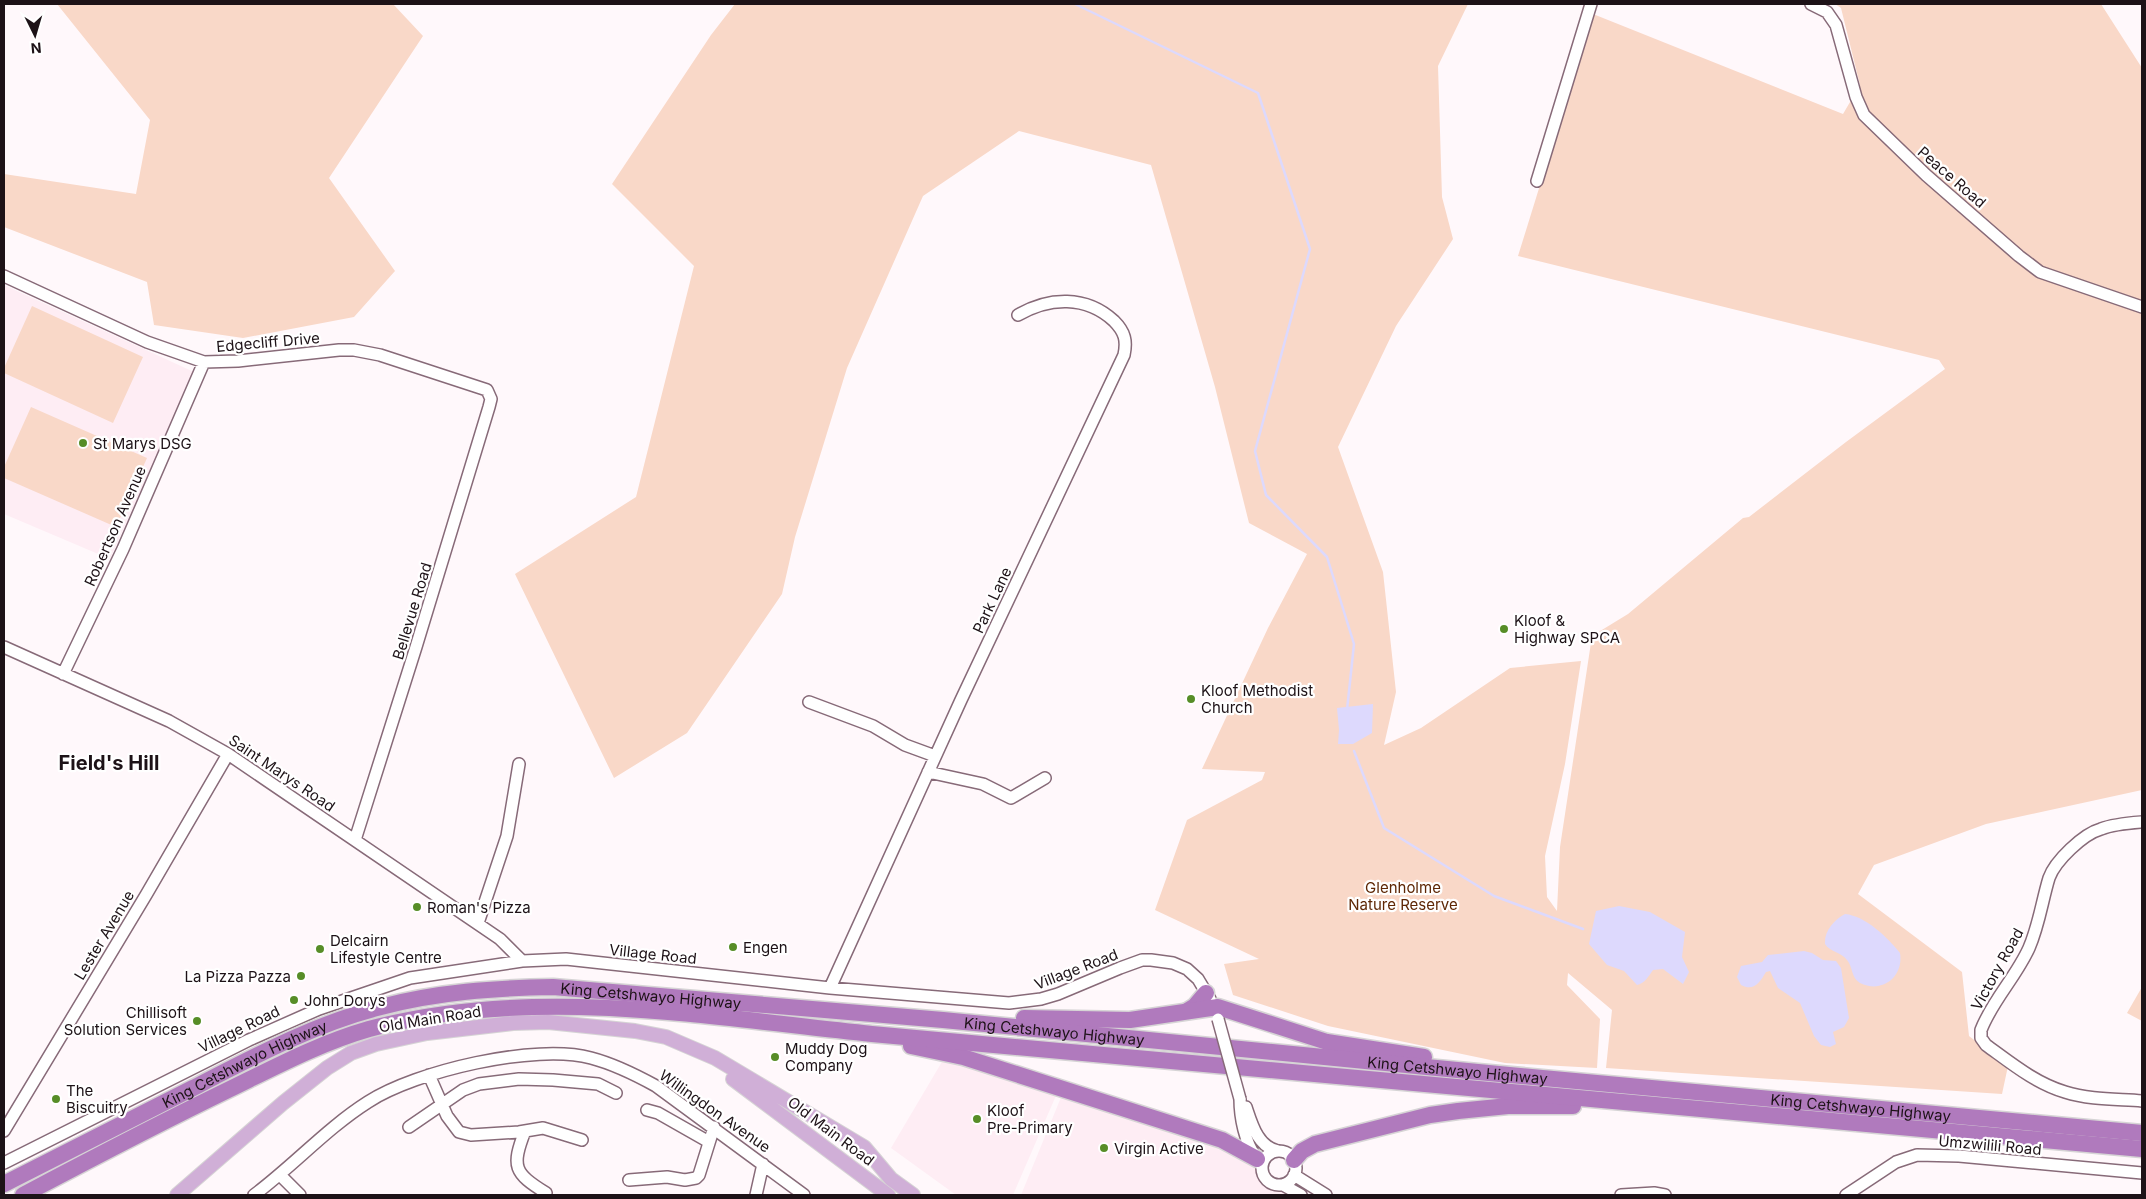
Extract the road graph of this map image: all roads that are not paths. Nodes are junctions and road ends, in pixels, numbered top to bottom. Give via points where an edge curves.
1 (1591, 4) edge
2 (1811, 4) edge
3 (1537, 182) dead end
4 (4, 276) edge
5 (2142, 307) edge
6 (1018, 315) dead end
7 (204, 362) junction
8 (487, 390) joint
9 (4, 647) edge
10 (63, 674) junction
11 (809, 702) dead end
12 (228, 754) junction
13 (935, 756) junction
14 (519, 764) dead end
15 (928, 772) junction
16 (1046, 778) dead end
17 (2142, 822) edge
18 (355, 840) junction
19 (478, 923) junction
20 (522, 962) junction
21 (830, 988) junction
22 (1206, 993) junction
23 (1185, 1013) junction
24 (1217, 1013) junction
25 (943, 1020) junction
26 (872, 1034) junction
27 (706, 1056) junction
28 (429, 1075) junction
29 (1512, 1075) junction
30 (616, 1093) dead end
31 (1240, 1099) junction
32 (2142, 1101) edge
33 (442, 1104) junction
34 (1683, 1107) junction
35 (647, 1110) dead end
36 (826, 1121) junction
37 (409, 1127) dead end
38 (714, 1127) junction
39 (4, 1131) edge
40 (525, 1131) junction
41 (2142, 1132) edge
42 (582, 1140) dead end
43 (854, 1141) junction
44 (709, 1142) junction
45 (823, 1146) junction
46 (2142, 1149) edge
47 (1278, 1151) junction
48 (844, 1162) junction
49 (1260, 1162) junction
50 (4, 1163) edge
51 (763, 1164) junction
52 (1294, 1168) junction
53 (2142, 1173) edge
54 (280, 1175) junction
55 (629, 1180) dead end
56 (4, 1184) edge
57 (1283, 1185) junction
58 (546, 1193) dead end
59 (24, 1195) edge
60 (177, 1195) edge
61 (254, 1195) edge
62 (300, 1195) edge
63 (756, 1195) edge
64 (804, 1195) edge
65 (888, 1195) edge
66 (913, 1195) edge
67 (1301, 1195) edge
68 (1326, 1195) edge
69 (1621, 1195) edge
70 (1665, 1195) edge
71 (1846, 1195) edge

1 - 3 street
2 - 5 street, Peace Road via 1827,12 1836,25 1862,112 1926,175 2037,270
4 - 7 street, Edgecliff Drive via 147,342
6 - 13 street, Park Lane via 1048,302 1075,301 1108,315 1126,337 1126,346
7 - 8 street, Edgecliff Drive via 354,350
7 - 10 street, Robertson Avenue via 123,549
8 - 18 street, Bellevue Road via 491,399 489,407
9 - 10 street, Saint Marys Road
10 - 12 street, Saint Marys Road via 169,721
11 - 13 street via 867,724 905,745
12 - 18 street, Saint Marys Road
12 - 39 street, Lester Avenue
13 - 15 street, Park Lane
14 - 19 street via 506,836
15 - 16 street via 982,784 1011,798
15 - 21 street, Park Lane
17 - 32 street, Victory Road via 2096,831 2068,852 2056,866 2050,877 2038,926 1982,1027 1981,1038 2045,1084 2076,1095
18 - 19 street, Saint Marys Road
19 - 20 street, Saint Marys Road via 500,938
20 - 21 street, Village Road via 566,959
20 - 50 street, Village Road via 410,978 319,1008
21 - 22 street, Village Road via 994,1003 1026,1002 1058,994 1142,960 1151,960 1187,969
22 - 23 highway
22 - 24 street, Village Road
23 - 24 highway
23 - 25 highway via 1130,1020 991,1017
24 - 29 highway via 1226,1008 1327,1042 1453,1061
24 - 31 street, Village Road, bridge
25 - 29 highway, King Cetshwayo Highway
25 - 56 highway, King Cetshwayo Highway via 553,987 466,991 418,998 357,1014 273,1047
26 - 34 highway, King Cetshwayo Highway
26 - 49 highway via 1062,1087 1222,1140
26 - 59 highway, King Cetshwayo Highway via 662,1012 548,1005 458,1012 408,1020 330,1042 294,1058
27 - 36 main road, Old Main Road via 716,1058
27 - 45 main road, Old Main Road
27 - 60 main road, Old Main Road via 679,1042 658,1036 548,1022 470,1027 376,1044 351,1053 327,1068
28 - 33 street
28 - 38 street, Willingdon Avenue via 524,1056 564,1054 590,1058 656,1086
28 - 54 street, Willingdon Avenue via 402,1084 368,1102
29 - 41 highway, King Cetshwayo Highway
30 - 33 street via 598,1084 519,1079 479,1084
31 - 47 street, Village Road via 1261,1141
31 - 49 street, Village Road via 1248,1144
33 - 37 street
33 - 40 street via 459,1132 471,1135
34 - 46 highway, King Cetshwayo Highway
34 - 52 highway via 1508,1106 1458,1111 1323,1142 1306,1148
35 - 44 street
36 - 43 main road, Old Main Road
36 - 45 main road via 821,1132
38 - 44 street
38 - 51 street, Willingdon Avenue
40 - 42 street via 543,1128
40 - 58 street via 518,1149 519,1172 522,1178
43 - 48 main road via 842,1148
43 - 66 main road, Old Main Road via 866,1149 891,1179
44 - 55 street via 696,1178
45 - 48 main road, Old Main Road
47 - 49 street
47 - 52 street via 1290,1155
48 - 65 main road, Old Main Road
49 - 57 street via 1268,1182
51 - 63 street
51 - 64 street, Willingdon Avenue
52 - 57 street via 1290,1181
52 - 68 street
53 - 71 street, Umzwilili Road via 1917,1155 1896,1162
54 - 61 street, Willingdon Avenue
54 - 62 street
57 - 67 street
69 - 70 street

